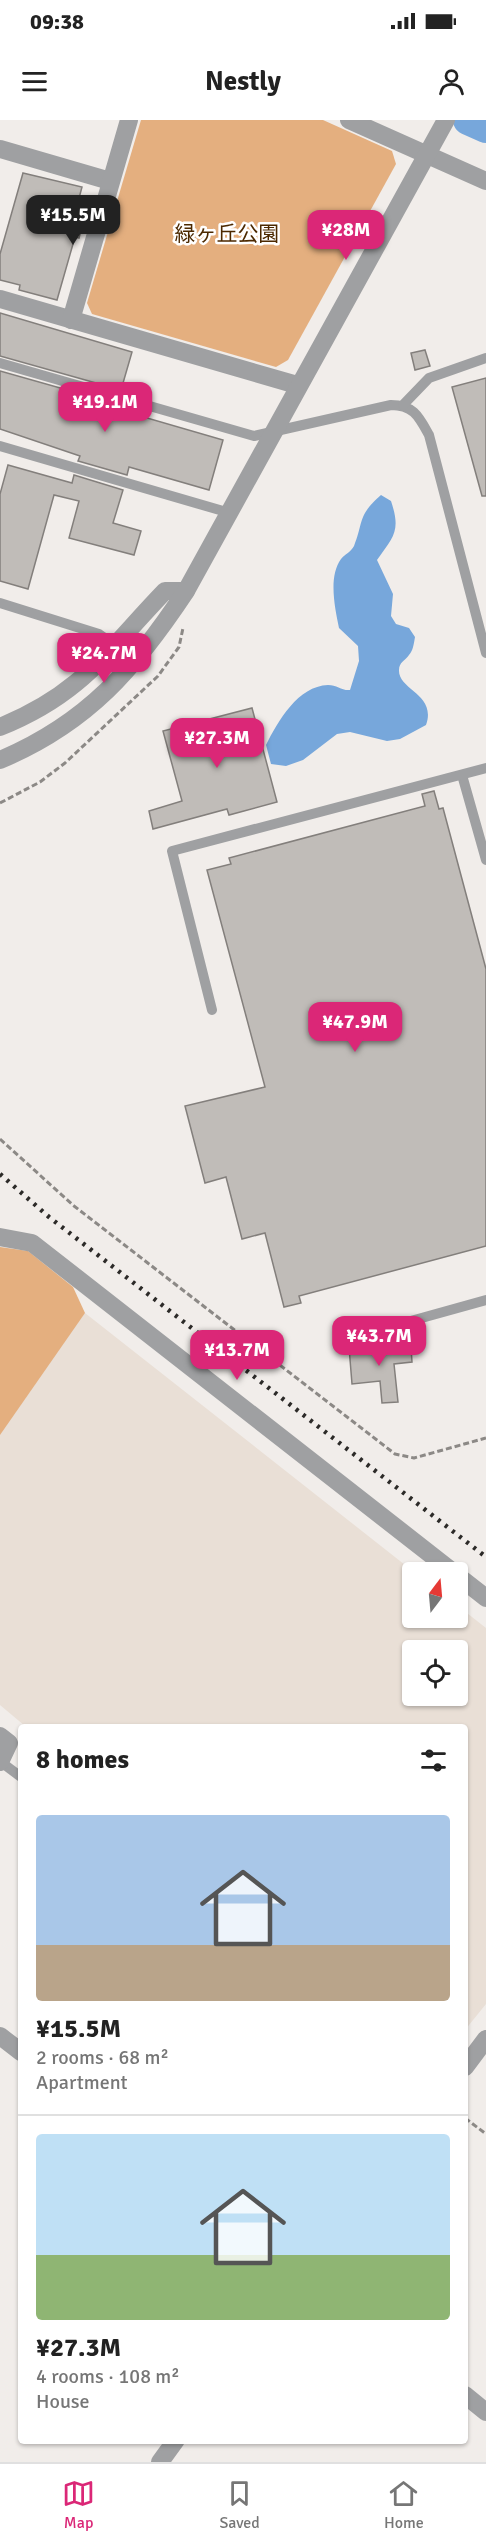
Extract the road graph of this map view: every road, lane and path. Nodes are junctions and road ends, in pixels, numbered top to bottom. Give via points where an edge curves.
1 (129, 120) edge
2 (349, 120) edge
3 (443, 125) edge
4 (0, 149) edge
5 (426, 154) junction
6 (110, 181) junction
7 (486, 181) edge
8 (0, 299) edge
9 (71, 320) junction
10 (486, 358) edge
11 (0, 363) edge
12 (297, 385) junction
13 (403, 405) junction
14 (272, 433) junction
15 (0, 446) edge
16 (230, 513) junction
17 (186, 591) junction
18 (0, 603) edge
19 (116, 646) junction
20 (179, 646) dead end
21 (486, 653) edge
22 (0, 727) edge
23 (0, 760) edge
24 (486, 768) edge
25 (462, 775) junction
26 (0, 803) edge
27 (486, 860) edge
28 (212, 1010) dead end
29 (0, 1139) edge
30 (0, 1237) edge
31 (486, 1300) edge
32 (400, 1324) dead end
33 (486, 1438) edge
34 (440, 1562) edge
35 (468, 1584) edge
36 (486, 1598) edge
37 (0, 1736) edge
38 (1, 1762) edge
39 (18, 1776) edge
40 (0, 2036) edge
41 (486, 2039) edge
42 (18, 2050) edge
43 (468, 2063) edge
44 (468, 2120) edge
45 (486, 2134) edge
46 (468, 2398) edge
47 (486, 2412) edge
48 (173, 2444) edge
49 (160, 2462) edge

1 - 6 street
2 - 5 street
3 - 5 street
4 - 6 street
5 - 7 street
5 - 12 street
6 - 9 street
8 - 9 street
9 - 12 street
10 - 13 lane via 429,378
11 - 14 lane via 243,435
12 - 14 street
13 - 14 lane
13 - 21 lane via 414,410 429,435
14 - 16 street
15 - 16 lane
16 - 17 street
17 - 19 street via 165,591
17 - 23 street via 138,659 101,698 69,722
18 - 19 lane via 99,634
19 - 22 street via 66,693
20 - 26 path via 158,676 65,763 40,782
24 - 25 lane
25 - 27 lane
25 - 28 lane via 172,851
29 - 33 path via 74,1206 395,1454 414,1458
30 - 34 street via 32,1243
31 - 32 lane
35 - 36 street
37 - 38 street via 9,1743
38 - 39 lane
40 - 42 street
41 - 43 street
44 - 45 path
46 - 47 street
48 - 49 street

